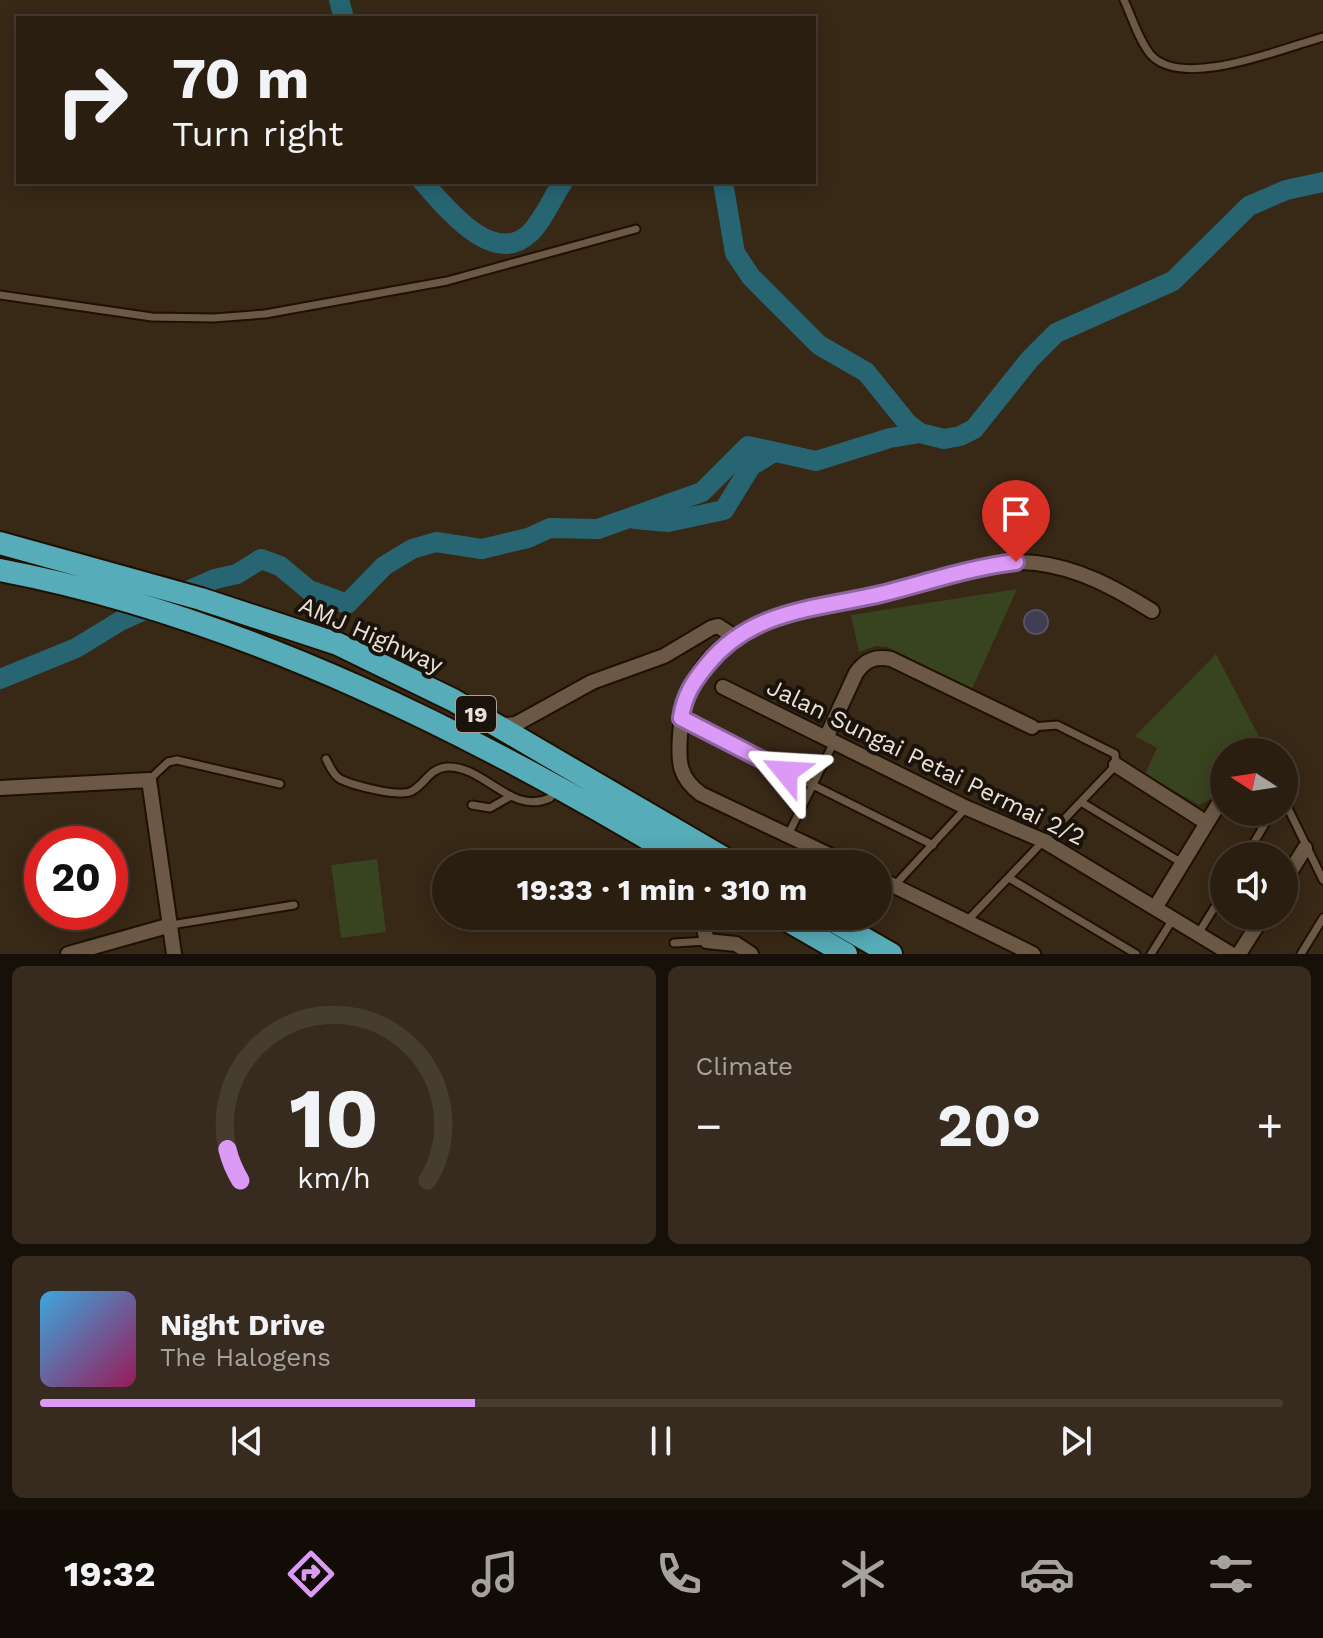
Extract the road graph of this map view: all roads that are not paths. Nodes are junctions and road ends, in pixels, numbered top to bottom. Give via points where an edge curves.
1 (1124, 0) edge
2 (1323, 37) edge
3 (636, 229) dead end
4 (0, 295) edge
5 (0, 543) edge
6 (0, 570) edge
7 (1152, 611) dead end
8 (735, 637) junction
9 (723, 687) dead end
10 (681, 718) junction
11 (497, 726) junction
12 (1032, 727) joint
13 (830, 740) junction
14 (326, 759) dead end
15 (1116, 765) junction
16 (149, 780) junction
17 (280, 784) dead end
18 (813, 785) junction
19 (0, 788) edge
20 (557, 789) junction
21 (511, 796) junction
22 (1081, 802) junction
23 (472, 805) dead end
24 (967, 808) junction
25 (1210, 818) edge
26 (1207, 823) junction
27 (1295, 826) edge
28 (788, 835) junction
29 (1044, 841) junction
30 (933, 845) junction
31 (1305, 848) junction
32 (665, 850) edge
33 (710, 850) edge
34 (819, 850) edge
35 (1298, 859) edge
36 (1183, 863) junction
37 (1009, 878) junction
38 (1323, 880) edge
39 (894, 886) joint
40 (294, 905) dead end
41 (1155, 908) junction
42 (1210, 915) edge
43 (1323, 918) edge
44 (1173, 919) junction
45 (968, 920) junction
46 (171, 925) junction
47 (704, 930) edge
48 (804, 930) edge
49 (849, 930) edge
50 (1254, 930) edge
51 (1198, 934) junction
52 (707, 941) junction
53 (674, 943) dead end
54 (71, 954) edge
55 (174, 954) edge
56 (751, 954) edge
57 (846, 954) edge
58 (891, 954) edge
59 (1033, 954) edge
60 (1136, 954) edge
61 (1151, 954) edge
62 (1231, 954) edge
63 (1239, 954) edge
64 (1301, 954) edge

1 - 2 lane via 1150,54 1175,68 1216,66
3 - 4 lane via 447,281 265,314 152,317
5 - 11 highway, AMJ Highway / 19 via 156,585 338,644
6 - 20 highway, 19 via 130,602 259,646 451,731
7 - 8 street via 1087,576 1016,562 779,614
8 - 10 street via 689,689
8 - 11 street via 718,626 711,628 664,656 592,682 516,724
9 - 13 street, Jalan Sungai Petai Permai 2/2
10 - 18 lane
10 - 28 street via 679,766 691,787
11 - 33 highway, AMJ Highway / 19
12 - 13 street via 880,657 856,673
12 - 15 lane via 1057,725 1115,754
13 - 18 lane
13 - 24 street, Jalan Sungai Petai Permai 2/2
14 - 21 lane via 342,780 396,794 412,791 446,767 470,773
15 - 22 lane
15 - 26 street
16 - 17 lane via 177,760
16 - 19 street
16 - 46 street
18 - 28 lane
18 - 30 lane
20 - 21 lane via 541,802
20 - 32 highway, 19
21 - 23 lane via 490,808
22 - 29 lane
22 - 36 lane
24 - 29 street, Jalan Sungai Petai Permai 2/2
24 - 30 lane
25 - 26 street
26 - 36 street
27 - 31 lane
28 - 34 street
29 - 37 lane
29 - 41 street, Jalan Sungai Petai Permai 2/2
30 - 39 lane
31 - 35 street
31 - 38 lane
36 - 41 street
37 - 45 lane
37 - 60 lane
39 - 45 street
40 - 46 lane
41 - 44 street, Jalan Sungai Petai Permai 2/2
42 - 51 lane
43 - 64 lane
44 - 51 street, Jalan Sungai Petai Permai 2/2
44 - 61 lane
45 - 59 street
46 - 54 street
46 - 55 street
47 - 52 street
48 - 57 highway
49 - 58 highway
50 - 63 street
51 - 62 street, Jalan Sungai Petai Permai 2/2
52 - 53 lane
52 - 56 street via 736,944

